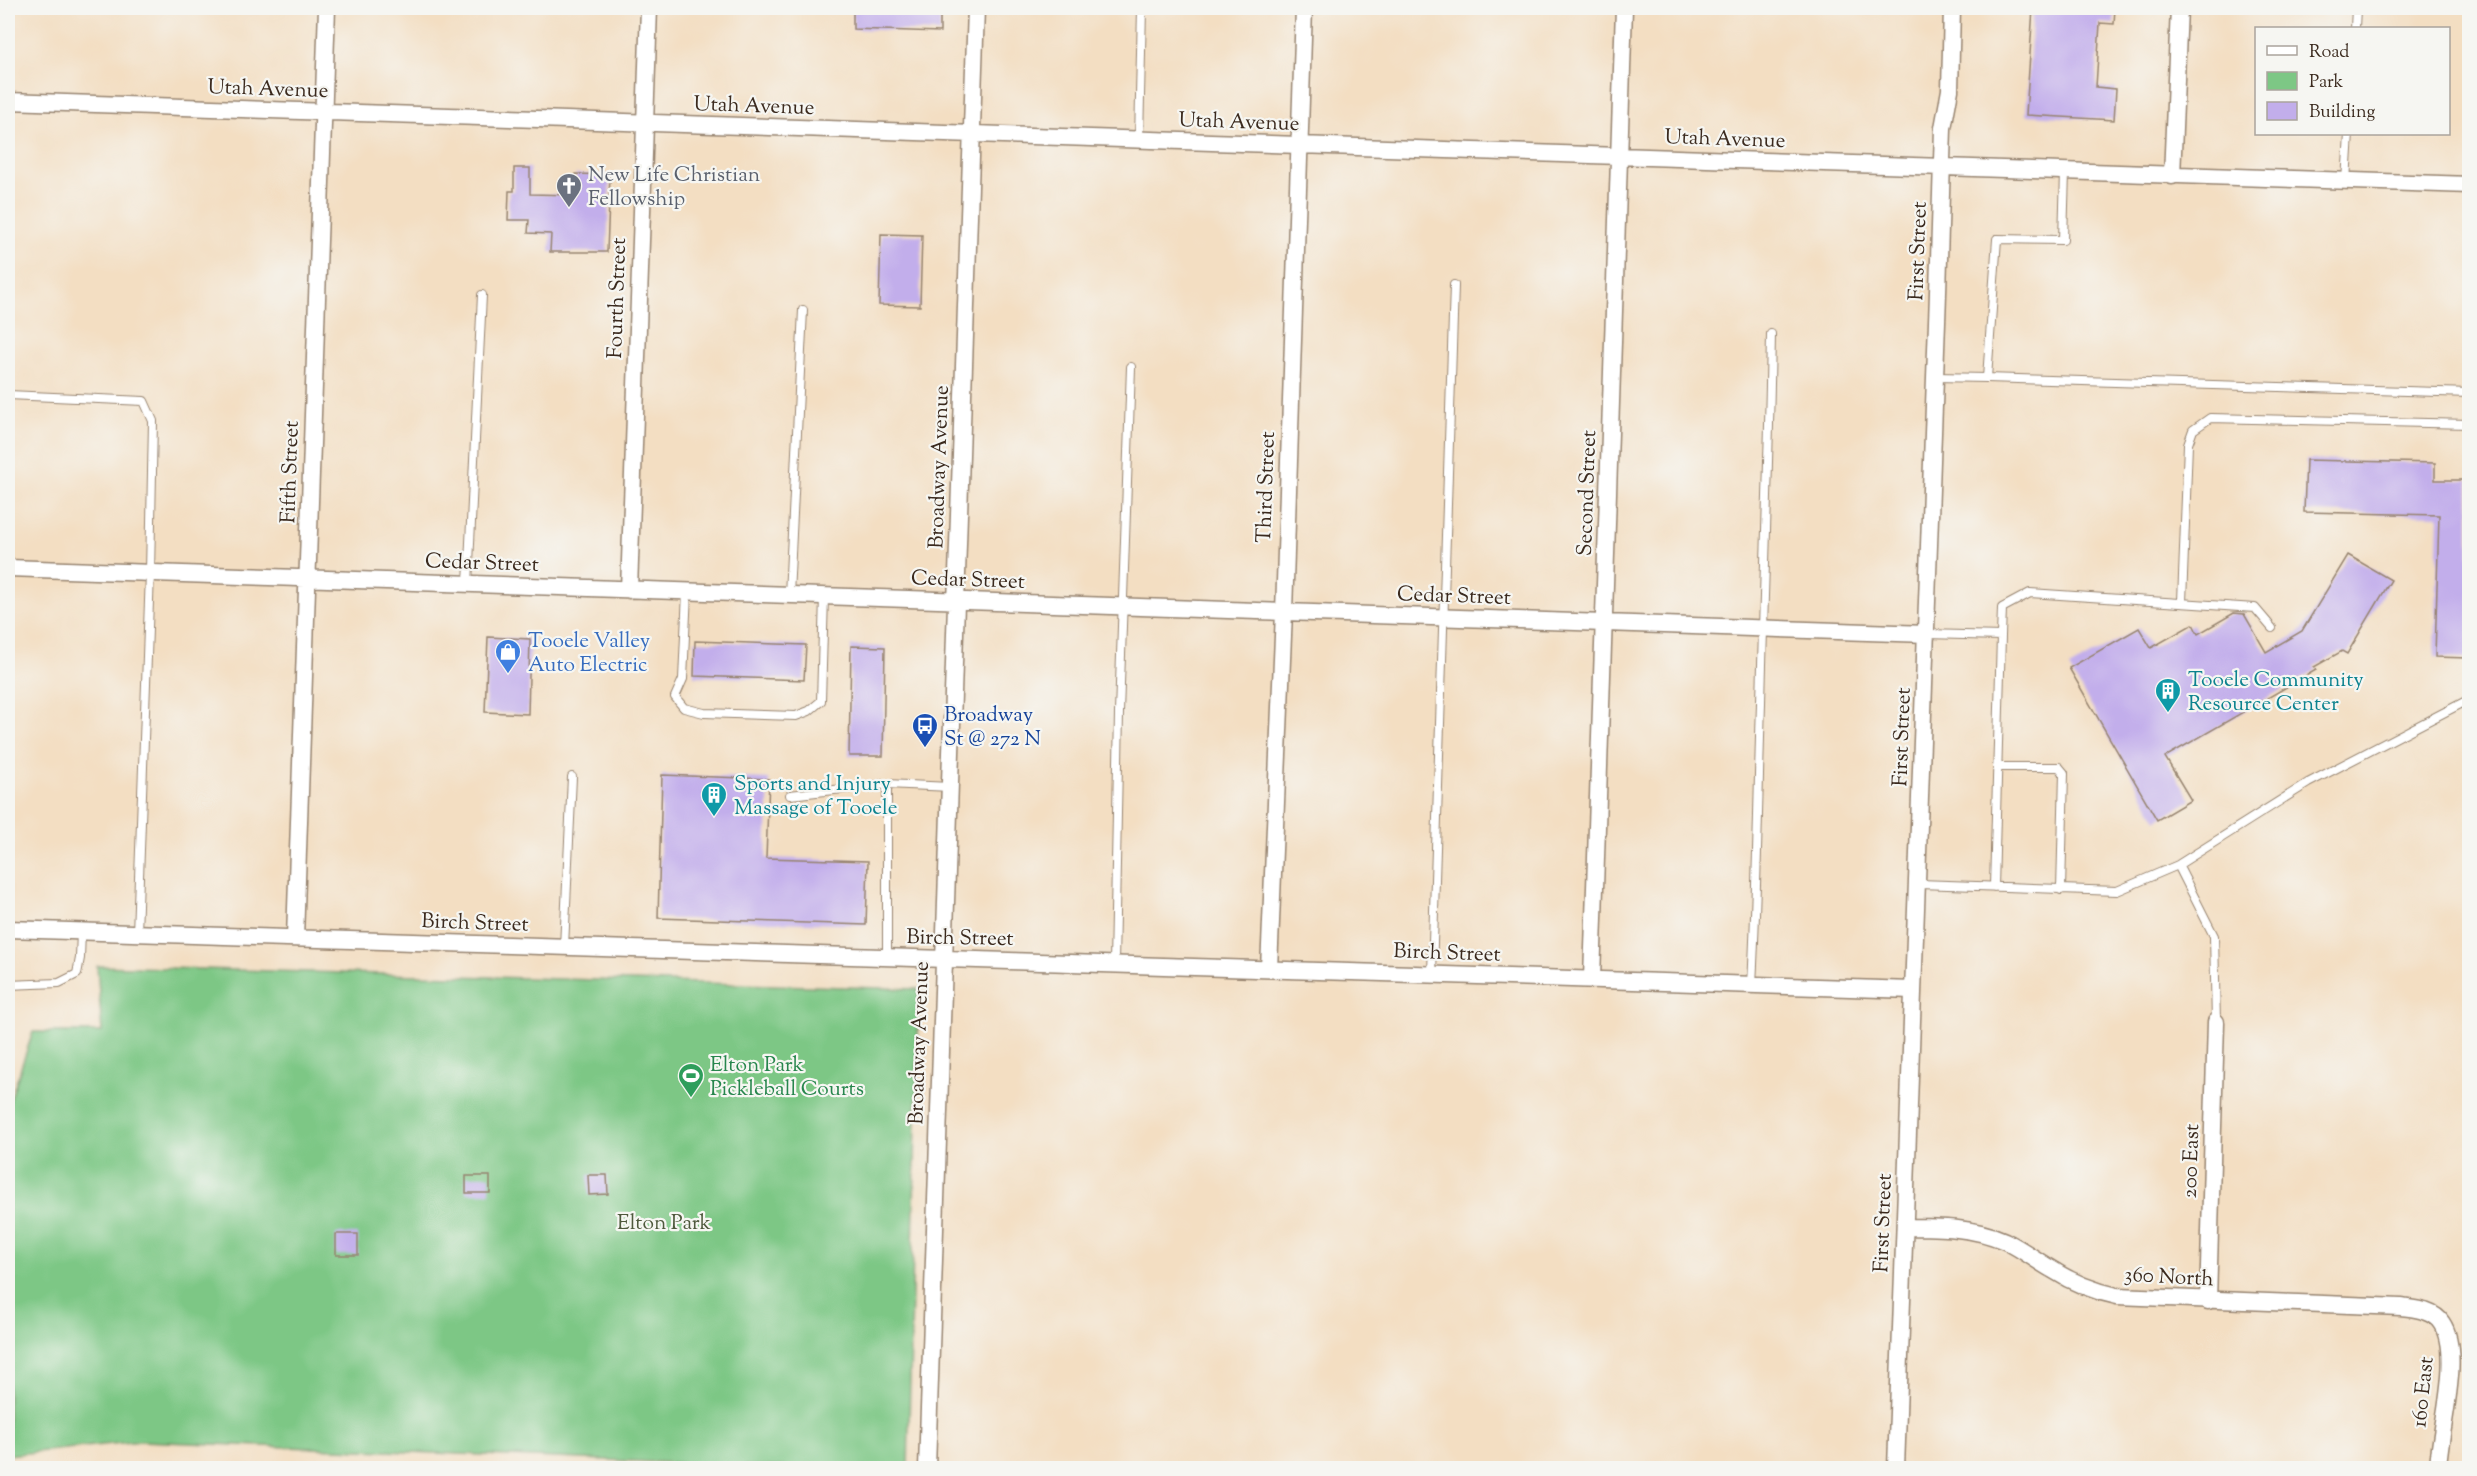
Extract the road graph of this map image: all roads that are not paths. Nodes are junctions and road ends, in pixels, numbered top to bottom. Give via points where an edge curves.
1 (327, 8) edge
2 (649, 8) edge
3 (976, 8) edge
4 (1142, 8) edge
5 (1304, 8) edge
6 (1624, 8) edge
7 (1952, 8) edge
8 (2179, 8) edge
9 (2356, 8) edge
10 (2355, 27) edge
11 (8, 101) edge
12 (323, 112) junction
13 (645, 123) junction
14 (972, 135) junction
15 (2349, 135) edge
16 (1139, 141) junction
17 (1299, 146) junction
18 (1620, 157) junction
19 (1942, 168) junction
20 (2066, 172) junction
21 (2172, 176) junction
22 (2346, 181) junction
23 (2469, 185) edge
24 (1454, 285) dead end
25 (482, 296) dead end
26 (803, 310) dead end
27 (1771, 334) dead end
28 (1131, 367) dead end
29 (1935, 377) junction
30 (1987, 378) junction
31 (2469, 393) edge
32 (8, 395) edge
33 (2469, 424) edge
34 (8, 568) edge
35 (150, 573) junction
36 (308, 579) junction
37 (468, 584) junction
38 (629, 590) junction
39 (687, 592) junction
40 (789, 595) junction
41 (824, 597) junction
42 (956, 601) junction
43 (2182, 602) junction
44 (1124, 606) junction
45 (1284, 612) junction
46 (1442, 617) junction
47 (1604, 623) junction
48 (1764, 628) junction
49 (2272, 628) dead end
50 (1927, 634) junction
51 (2001, 636) junction
52 (2469, 699) edge
53 (1997, 767) junction
54 (572, 777) dead end
55 (887, 784) junction
56 (950, 787) junction
57 (790, 795) dead end
58 (2178, 865) junction
59 (1919, 884) junction
60 (1994, 887) junction
61 (2061, 890) junction
62 (8, 929) edge
63 (81, 931) junction
64 (137, 933) junction
65 (295, 938) junction
66 (564, 947) junction
67 (944, 958) junction
68 (887, 959) junction
69 (1114, 964) junction
70 (1269, 969) junction
71 (1432, 974) junction
72 (1592, 979) junction
73 (8, 985) edge
74 (1752, 985) junction
75 (1913, 990) junction
76 (2216, 1022) joint
77 (1905, 1227) junction
78 (2208, 1301) junction
79 (2442, 1322) joint
80 (927, 1468) edge
81 (1896, 1468) edge
82 (2438, 1468) edge

1 - 12 street, Fifth Street
2 - 13 street, Fourth Street
3 - 14 street, Broadway Avenue
4 - 16 lane
5 - 17 street, Third Street
6 - 18 street, Second Street
7 - 19 street, First Street via 1950,90 1943,128
8 - 21 street
9 - 10 lane
11 - 12 street, Utah Avenue
12 - 13 street, Utah Avenue
12 - 36 street, Fifth Street
13 - 14 street, Utah Avenue
13 - 38 street, Fourth Street
14 - 16 street, Utah Avenue
14 - 42 street, Broadway Avenue
15 - 22 lane
16 - 17 street, Utah Avenue
17 - 18 street, Utah Avenue
17 - 45 street, Third Street
18 - 19 street, Utah Avenue
18 - 47 street, Second Street
19 - 20 street, Utah Avenue
19 - 29 street, First Street
20 - 21 street, Utah Avenue
20 - 30 lane via 2063,240 1996,239
21 - 22 street, Utah Avenue
22 - 23 street, Utah Avenue
24 - 46 lane
25 - 37 lane
26 - 40 lane
27 - 48 lane
28 - 44 lane
29 - 30 lane
29 - 50 street, First Street
30 - 31 lane
32 - 35 lane via 144,401 153,421
33 - 43 lane via 2210,418 2193,430 2187,444
34 - 35 street, Cedar Street
35 - 36 street, Cedar Street
35 - 64 lane
36 - 37 street, Cedar Street
36 - 65 street, Fifth Street
37 - 38 street, Cedar Street
38 - 39 street, Cedar Street
39 - 40 street, Cedar Street
39 - 41 lane via 683,680 675,697 684,708 704,713 796,716 821,701
40 - 41 street, Cedar Street
41 - 42 street, Cedar Street
42 - 44 street, Cedar Street
42 - 56 street, Broadway Avenue
43 - 49 lane via 2255,608
43 - 51 lane via 2030,593 2002,608
44 - 45 street, Cedar Street
44 - 69 lane
45 - 46 street, Cedar Street
45 - 70 street, Third Street
46 - 47 street, Cedar Street
46 - 71 lane
47 - 48 street, Cedar Street
47 - 72 street, Second Street
48 - 50 street, Cedar Street
48 - 74 lane
50 - 51 lane
50 - 59 street, First Street
51 - 53 lane
52 - 58 lane via 2308,783
53 - 60 lane
53 - 61 lane via 2059,767 2064,773
54 - 66 lane
55 - 56 lane
55 - 57 lane
55 - 68 lane
56 - 67 street, Broadway Avenue
58 - 61 lane via 2117,891
58 - 76 lane via 2214,936
59 - 60 lane
59 - 75 street, First Street
60 - 61 lane
62 - 63 street, Birch Street
63 - 64 street, Birch Street
63 - 73 lane via 77,974 58,983
64 - 65 street, Birch Street
65 - 66 street, Birch Street
66 - 68 street, Birch Street
67 - 68 street, Birch Street
67 - 69 street, Birch Street
67 - 80 street, Broadway Avenue
69 - 70 street, Birch Street
70 - 71 street, Birch Street
71 - 72 street, Birch Street
72 - 74 street, Birch Street
74 - 75 street, Birch Street
75 - 77 street, First Street
76 - 78 street, 200 East
77 - 78 street, 360 North via 1956,1228 1990,1235 2086,1288 2117,1296
77 - 81 street, First Street
78 - 79 street, 360 North via 2401,1307 2425,1310
79 - 82 street, 160 East via 2450,1361

